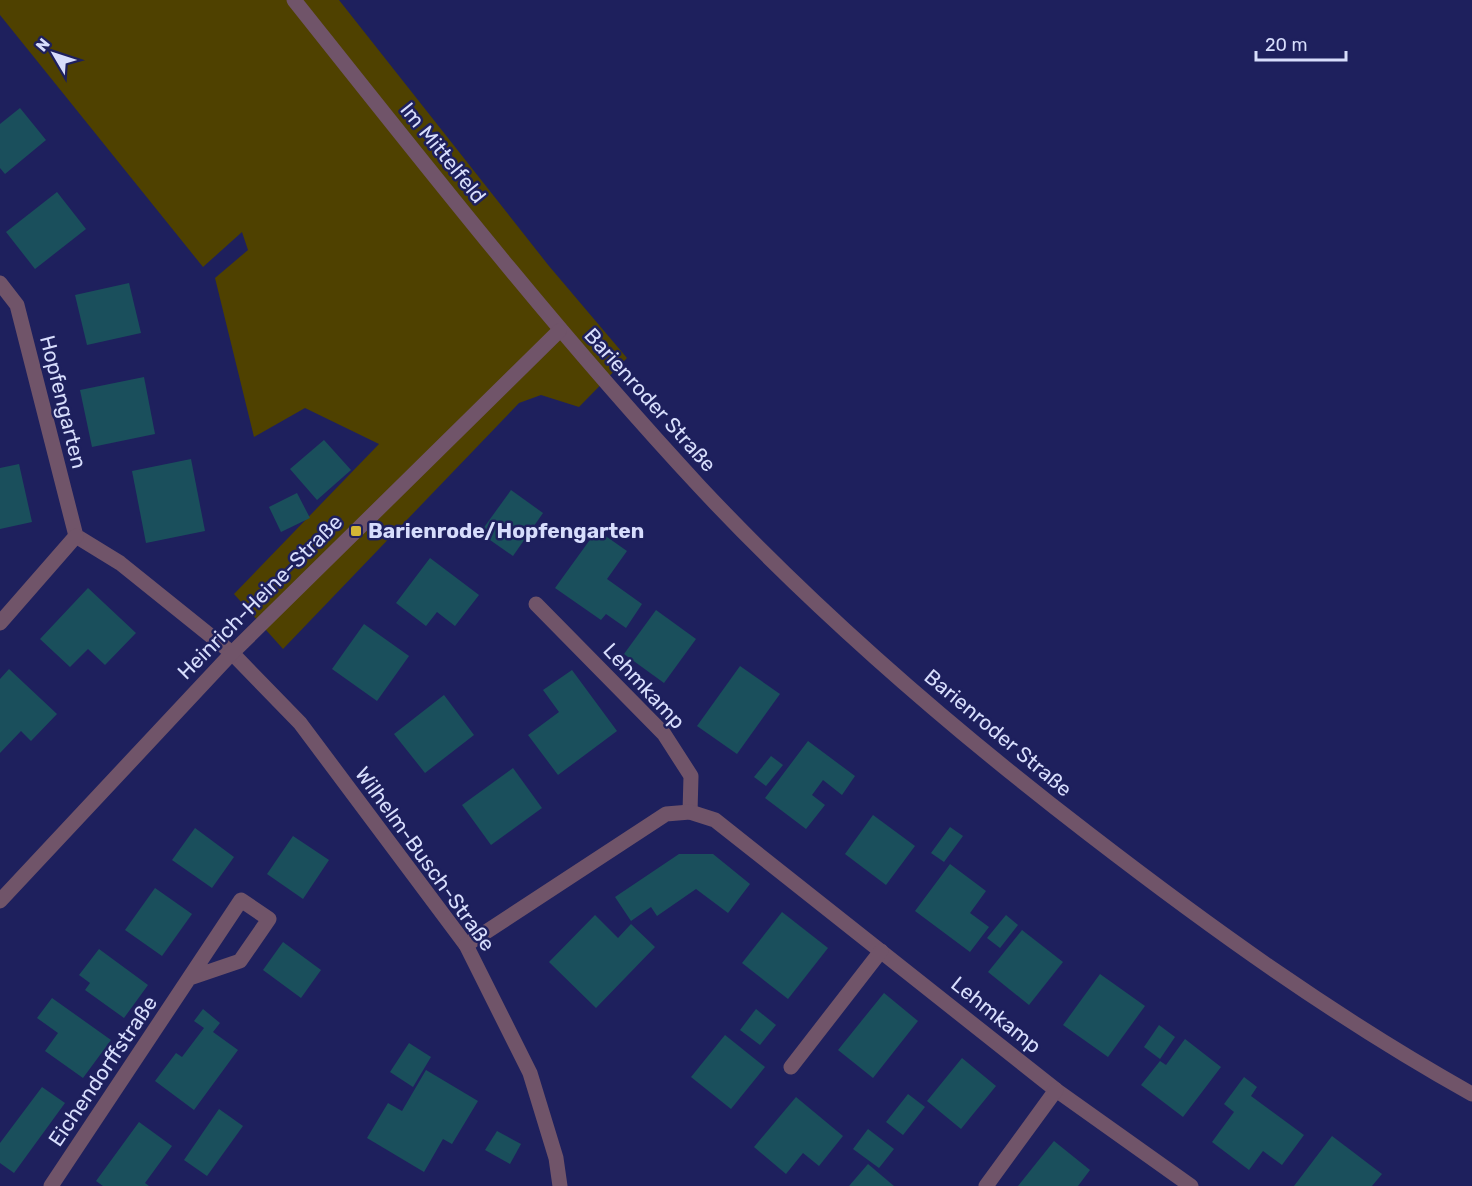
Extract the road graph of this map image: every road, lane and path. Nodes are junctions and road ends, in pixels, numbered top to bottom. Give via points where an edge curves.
1 (294, 0) edge
2 (0, 284) edge
3 (559, 331) junction
4 (76, 536) junction
5 (536, 604) dead end
6 (0, 623) edge
7 (232, 653) junction
8 (690, 812) junction
9 (0, 901) edge
10 (466, 945) junction
11 (881, 951) junction
12 (189, 978) junction
13 (791, 1067) dead end
14 (1056, 1090) junction
15 (1472, 1094) edge
16 (51, 1186) edge
17 (560, 1186) edge
18 (986, 1186) edge
19 (1191, 1186) edge

1 - 3 street, Im Mittelfeld
2 - 4 street, Hopfengarten via 17,305
3 - 7 street, Heinrich-Heine-Straße
3 - 15 street, Barienroder Straße via 703,491 777,566 942,716 1027,786 1235,944 1351,1021
4 - 6 street
4 - 7 street via 120,563
5 - 8 street, Lehmkamp via 664,734 691,776
7 - 9 street, Heinrich-Heine-Straße
7 - 10 street, Wilhelm-Busch-Straße via 300,723
8 - 10 street via 666,814
8 - 11 street, Lehmkamp via 715,820
10 - 17 street, Wilhelm-Busch-Straße via 530,1073 556,1158
11 - 13 street
11 - 14 street, Lehmkamp
12 - 12 street, Eichendorffstraße via 241,900 269,919 240,960
12 - 16 street, Eichendorffstraße
14 - 18 street
14 - 19 street, Lehmkamp

